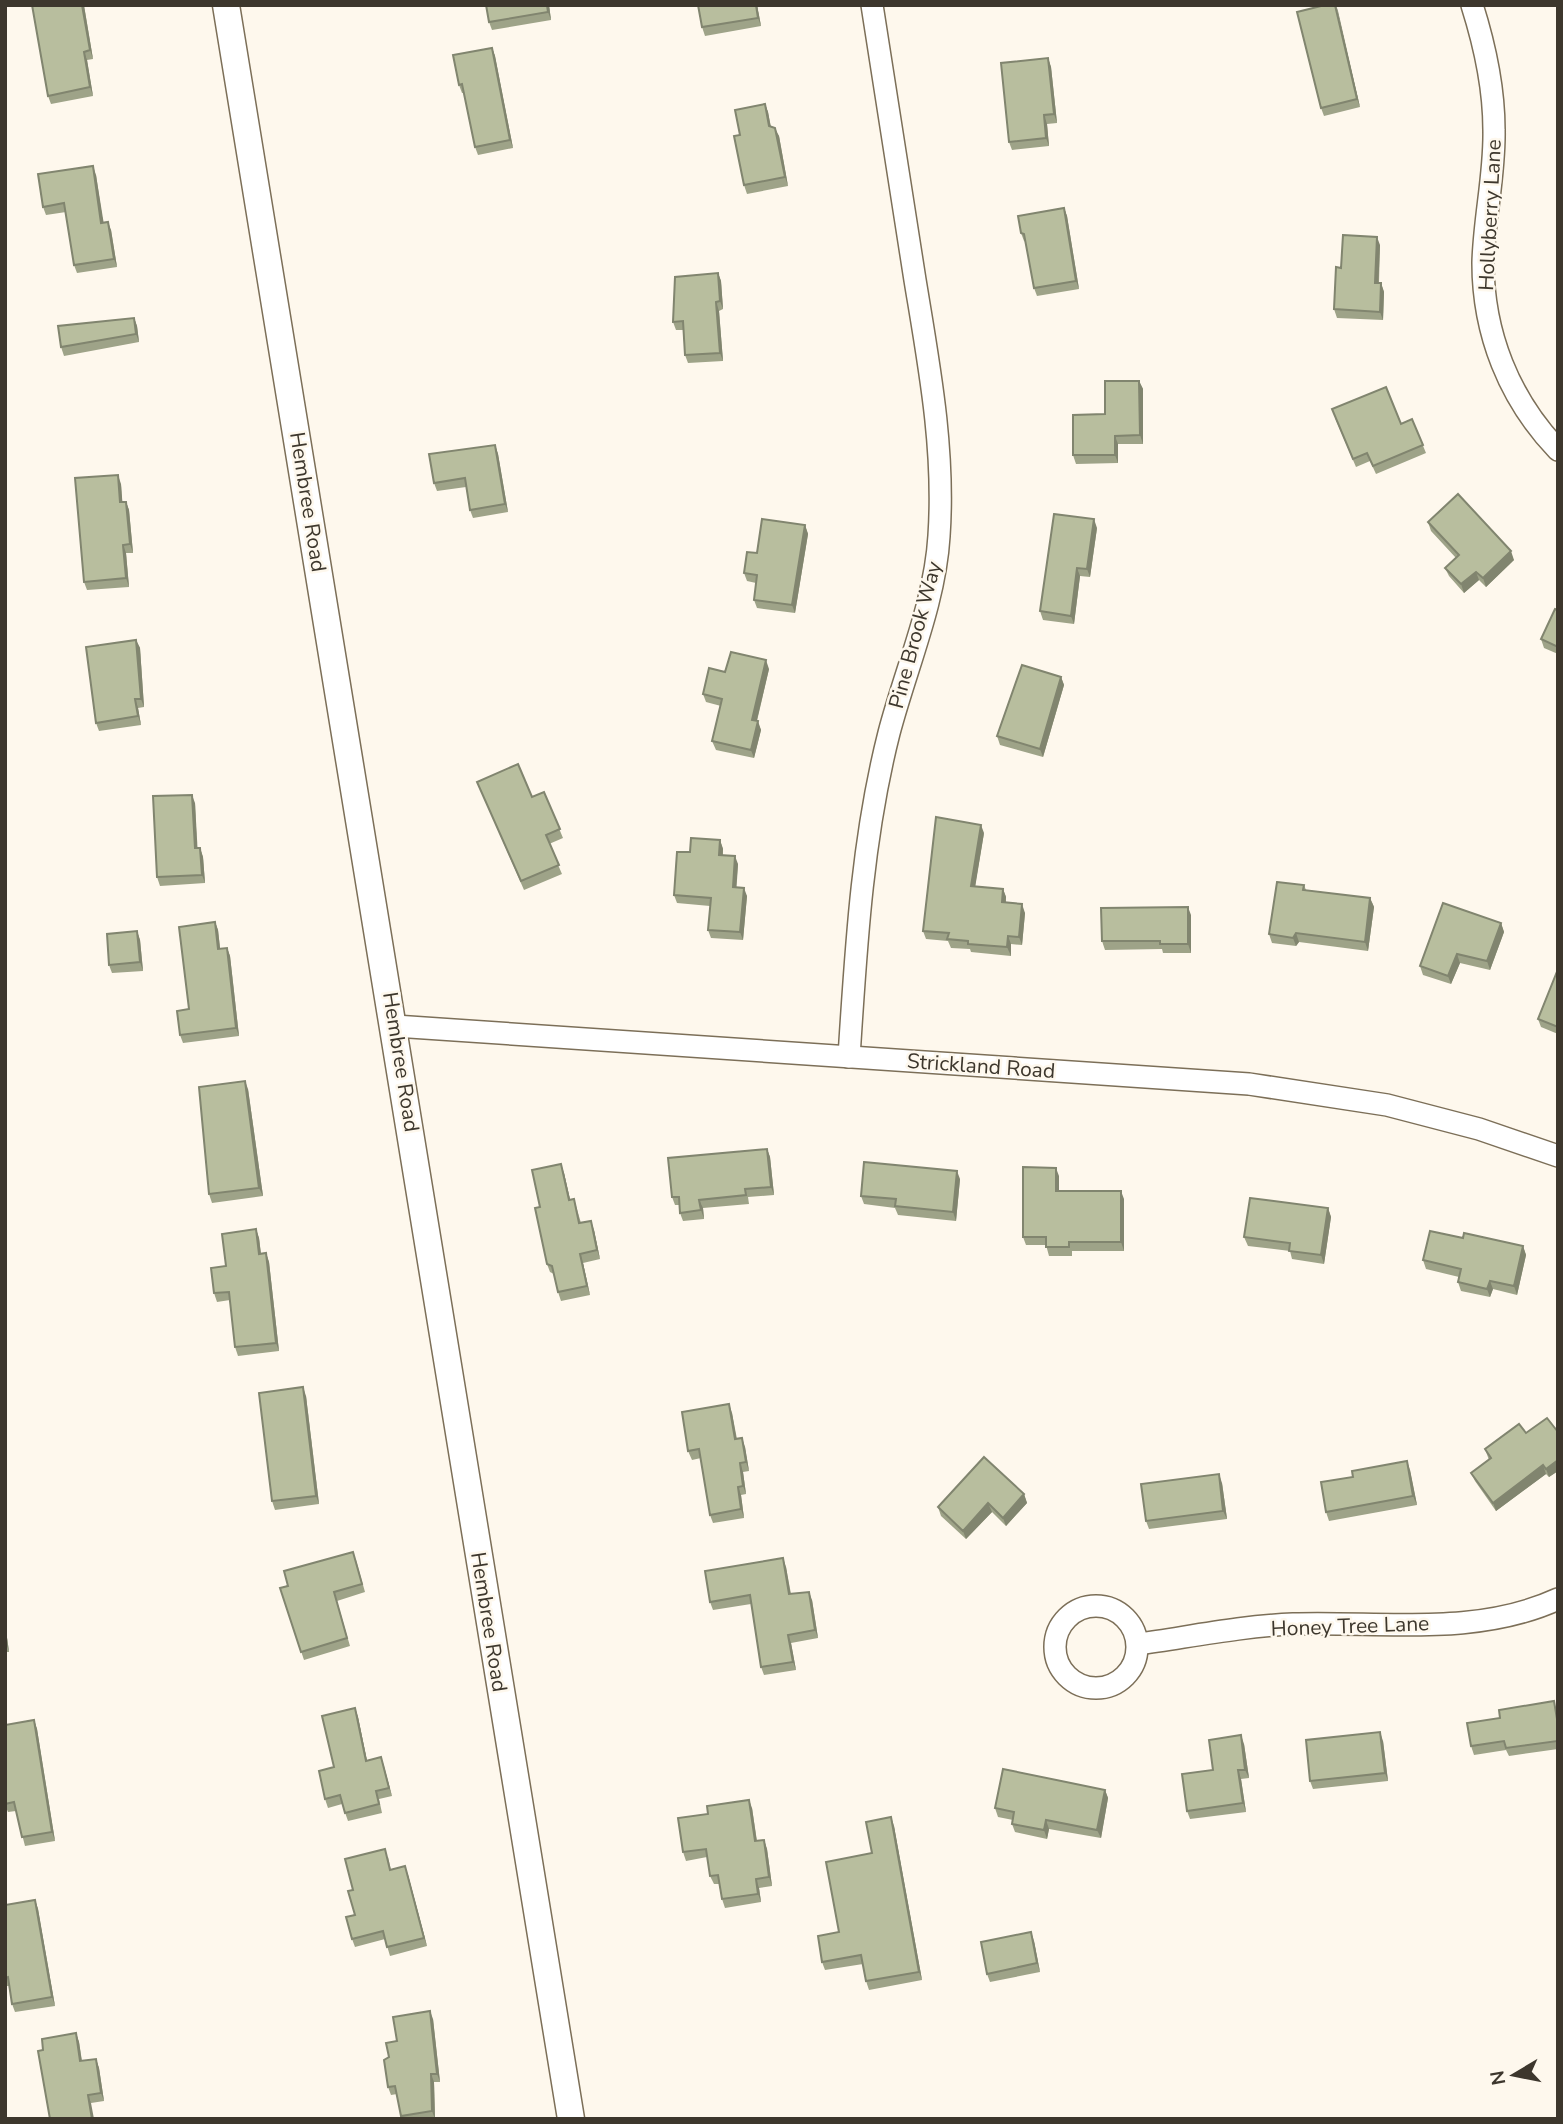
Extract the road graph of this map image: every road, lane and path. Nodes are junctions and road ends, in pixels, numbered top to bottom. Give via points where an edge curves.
1 (226, 5) edge
2 (872, 5) edge
3 (1472, 5) edge
4 (1558, 450) edge
5 (395, 1026) junction
6 (849, 1057) junction
7 (1558, 1156) edge
8 (1558, 1599) edge
9 (1139, 1644) dead end
10 (571, 2119) edge

1 - 5 street, Hembree Road
2 - 6 street, Pine Brook Way via 937,415 941,489 931,590 889,733 868,833
3 - 4 street, Hollyberry Lane via 1483,40 1494,131 1483,262 1486,310 1504,373 1537,428
5 - 6 street, Strickland Road
5 - 10 street, Hembree Road
6 - 7 street, Strickland Road via 1249,1084 1387,1105
8 - 9 street, Honey Tree Lane via 1530,1612 1481,1623 1291,1624

